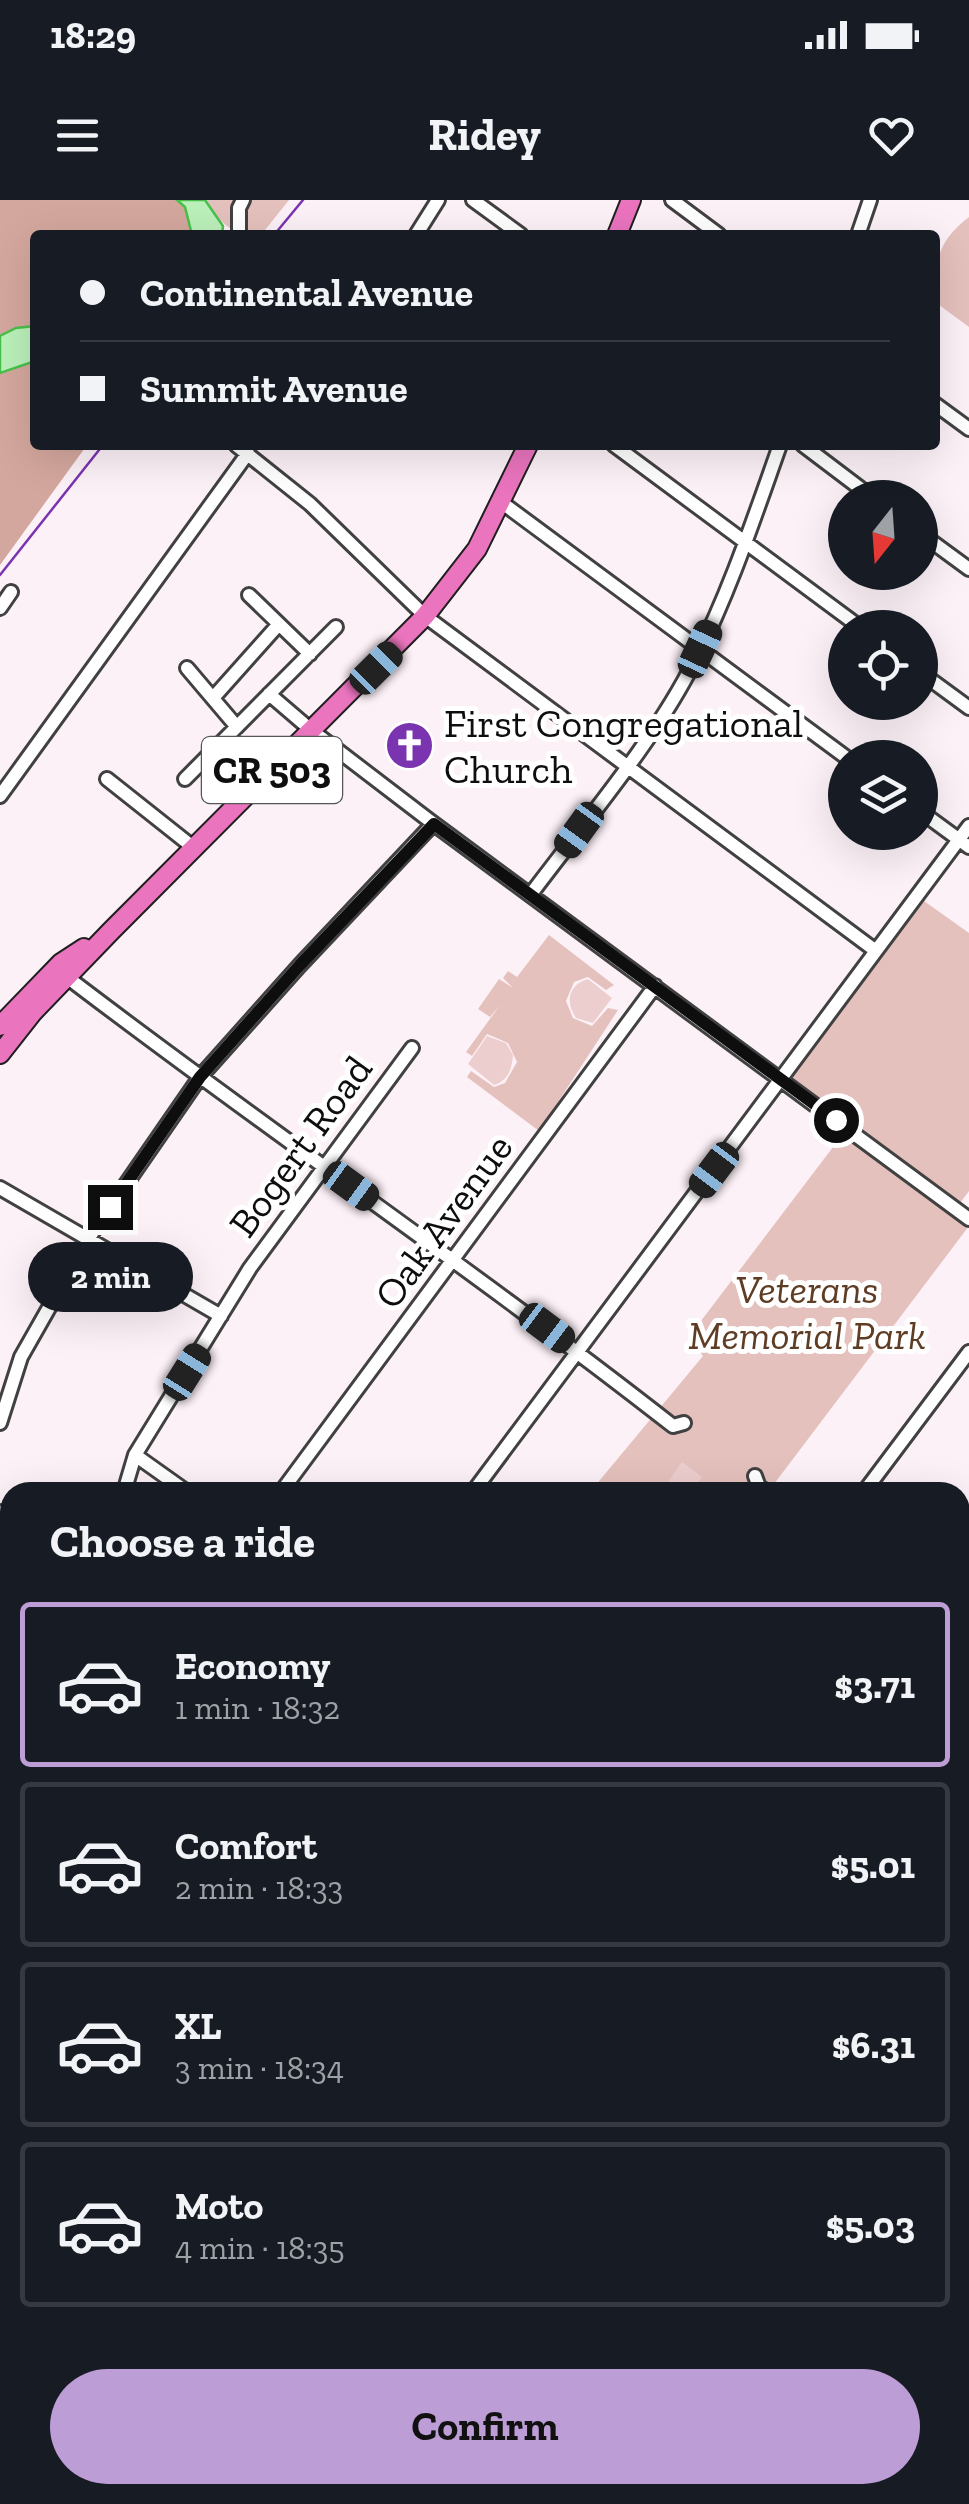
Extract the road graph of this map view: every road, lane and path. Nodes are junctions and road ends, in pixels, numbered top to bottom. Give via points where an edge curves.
1 (243, 200) edge
2 (438, 200) edge
3 (473, 200) edge
4 (631, 200) edge
5 (672, 200) edge
6 (870, 200) edge
7 (240, 230) edge
8 (419, 230) edge
9 (514, 230) edge
10 (619, 230) edge
11 (713, 230) edge
12 (860, 230) edge
13 (940, 408) edge
14 (969, 429) edge
15 (242, 450) edge
16 (245, 450) edge
17 (526, 450) edge
18 (621, 450) edge
19 (778, 450) edge
20 (810, 450) edge
21 (849, 480) edge
22 (501, 502) junction
23 (746, 543) junction
24 (938, 546) edge
25 (969, 569) edge
26 (10, 592) dead end
27 (249, 595) dead end
28 (0, 608) edge
29 (836, 610) edge
30 (425, 616) junction
31 (279, 624) junction
32 (336, 627) dead end
33 (700, 649) junction
34 (310, 654) junction
35 (187, 668) dead end
36 (938, 685) edge
37 (270, 694) junction
38 (213, 698) junction
39 (969, 708) edge
40 (237, 727) junction
41 (310, 730) junction
42 (828, 745) edge
43 (626, 766) junction
44 (107, 779) dead end
45 (185, 779) dead end
46 (0, 796) edge
47 (434, 824) junction
48 (938, 824) edge
49 (969, 826) edge
50 (964, 843) edge
51 (194, 848) junction
52 (531, 894) junction
53 (111, 930) junction
54 (876, 951) junction
55 (67, 977) junction
56 (44, 982) junction
57 (655, 986) junction
58 (19, 1004) junction
59 (0, 1014) edge
60 (0, 1026) edge
61 (412, 1048) dead end
62 (0, 1054) edge
63 (200, 1077) junction
64 (782, 1080) junction
65 (324, 1167) junction
66 (0, 1188) edge
67 (969, 1219) edge
68 (88, 1239) junction
69 (456, 1260) junction
70 (222, 1316) junction
71 (577, 1350) junction
72 (969, 1352) edge
73 (0, 1423) edge
74 (684, 1423) dead end
75 (135, 1456) junction
76 (756, 1476) dead end
77 (127, 1482) edge
78 (173, 1482) edge
79 (290, 1482) edge
80 (480, 1482) edge
81 (758, 1482) edge
82 (872, 1482) edge

1 - 7 street
2 - 8 street
3 - 9 street
4 - 10 main road
5 - 11 street
6 - 12 street
13 - 14 street
15 - 46 street
16 - 30 street
17 - 22 main road, CR 503
18 - 23 street
19 - 23 street
20 - 21 street
22 - 30 main road, CR 503 via 477,549
22 - 33 street
23 - 29 street
23 - 33 street
24 - 25 street
26 - 28 street
27 - 31 street
30 - 41 main road, CR 503
30 - 43 street
31 - 34 street
31 - 38 street
32 - 34 street
33 - 42 street
33 - 43 street
34 - 37 street
35 - 38 street
36 - 39 street
37 - 40 street
37 - 41 street
38 - 40 street
40 - 45 street
41 - 47 street
41 - 51 main road, CR 503
43 - 52 street
43 - 54 street
44 - 51 street
47 - 52 street
47 - 63 street
48 - 50 street
49 - 50 street
50 - 54 street
51 - 53 main road, CR 503
52 - 57 street
53 - 55 main road, CR 503
53 - 56 main road
54 - 64 street
55 - 56 main road
55 - 62 main road, CR 503
55 - 63 street
56 - 58 main road
57 - 64 street
57 - 69 street, Oak Avenue
58 - 59 main road
58 - 60 main road
61 - 65 street, Bogert Road
63 - 65 street
63 - 68 street
64 - 67 street
64 - 71 street
65 - 69 street
65 - 70 street, Bogert Road
66 - 68 street
68 - 70 street
68 - 73 street via 21,1358
69 - 71 street
69 - 79 street, Oak Avenue
70 - 75 street, Bogert Road
71 - 74 street via 674,1426
71 - 80 street
72 - 82 street
75 - 77 street, Bogert Road
75 - 78 street
76 - 81 street

